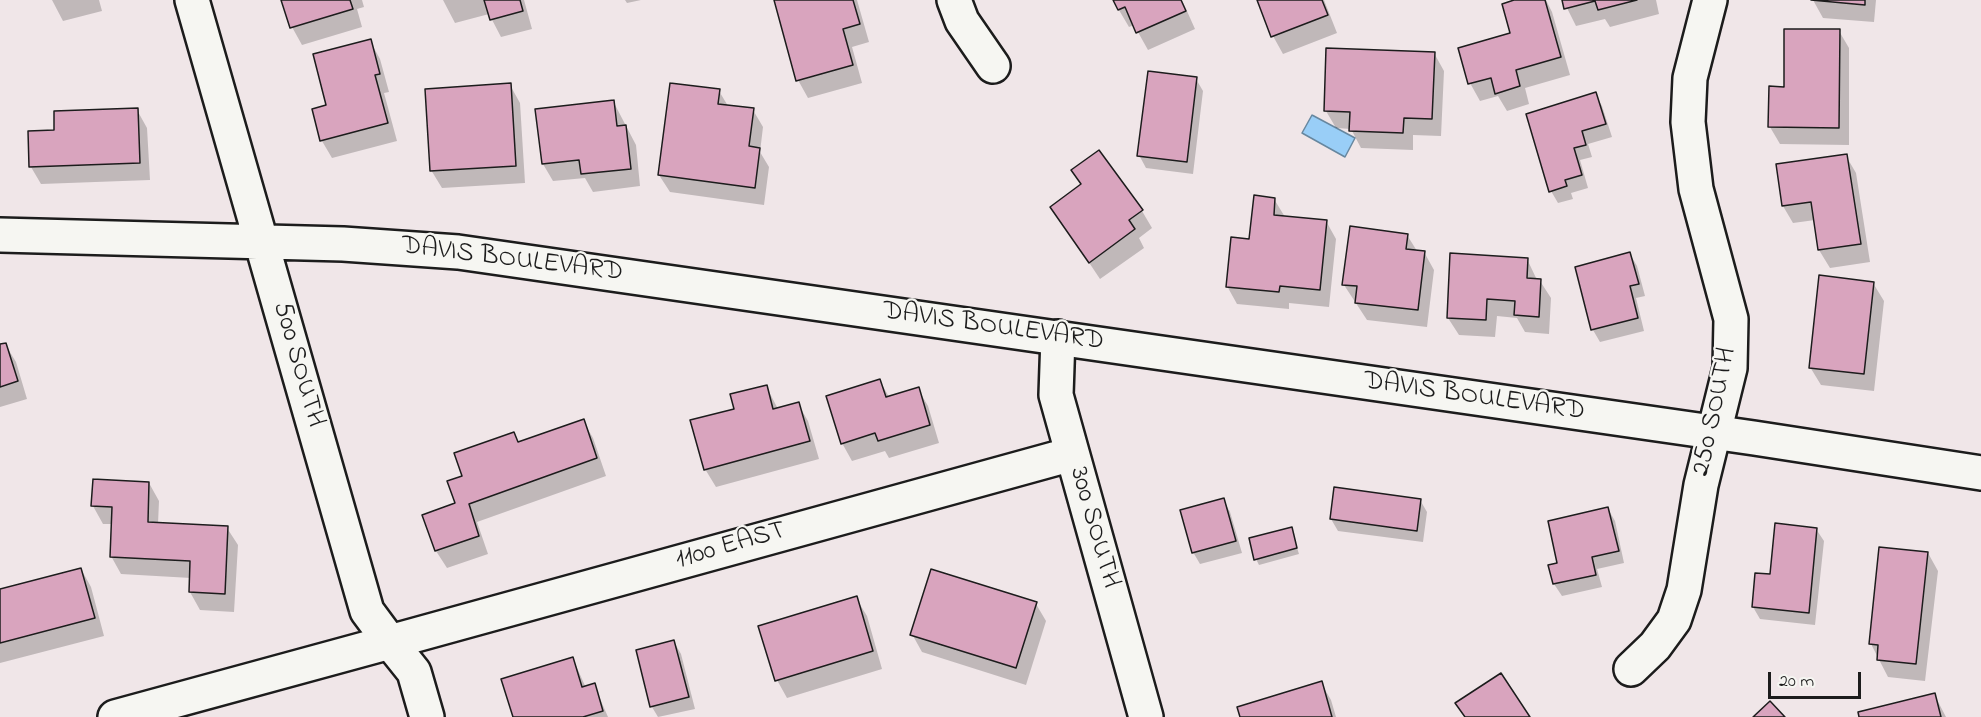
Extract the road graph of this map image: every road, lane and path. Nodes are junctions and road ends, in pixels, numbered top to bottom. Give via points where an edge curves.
1 (192, 0) edge
2 (954, 0) edge
3 (1710, 0) edge
4 (993, 66) dead end
5 (0, 235) edge
6 (263, 242) junction
7 (1058, 337) junction
8 (1713, 433) junction
9 (1072, 454) junction
10 (1981, 473) edge
11 (390, 642) junction
12 (1631, 669) dead end
13 (115, 717) edge
14 (427, 717) edge
15 (1146, 717) edge

1 - 6 street, 500 SOUTH
2 - 4 street via 962,21
3 - 8 street, 250 SOUTH via 1690,78 1688,122 1696,189 1731,319 1730,368
5 - 6 street, DAVIS BOULEVARD
6 - 7 street, DAVIS BOULEVARD via 458,252
6 - 11 street, 500 SOUTH via 367,611
7 - 8 street, DAVIS BOULEVARD
7 - 9 street, 300 SOUTH via 1055,385
8 - 10 street, DAVIS BOULEVARD
8 - 12 street, 250 SOUTH via 1684,590 1674,620
9 - 11 street, 1100 EAST
9 - 15 street, 300 SOUTH
11 - 13 street, 1100 EAST
11 - 14 street, 500 SOUTH via 414,672

